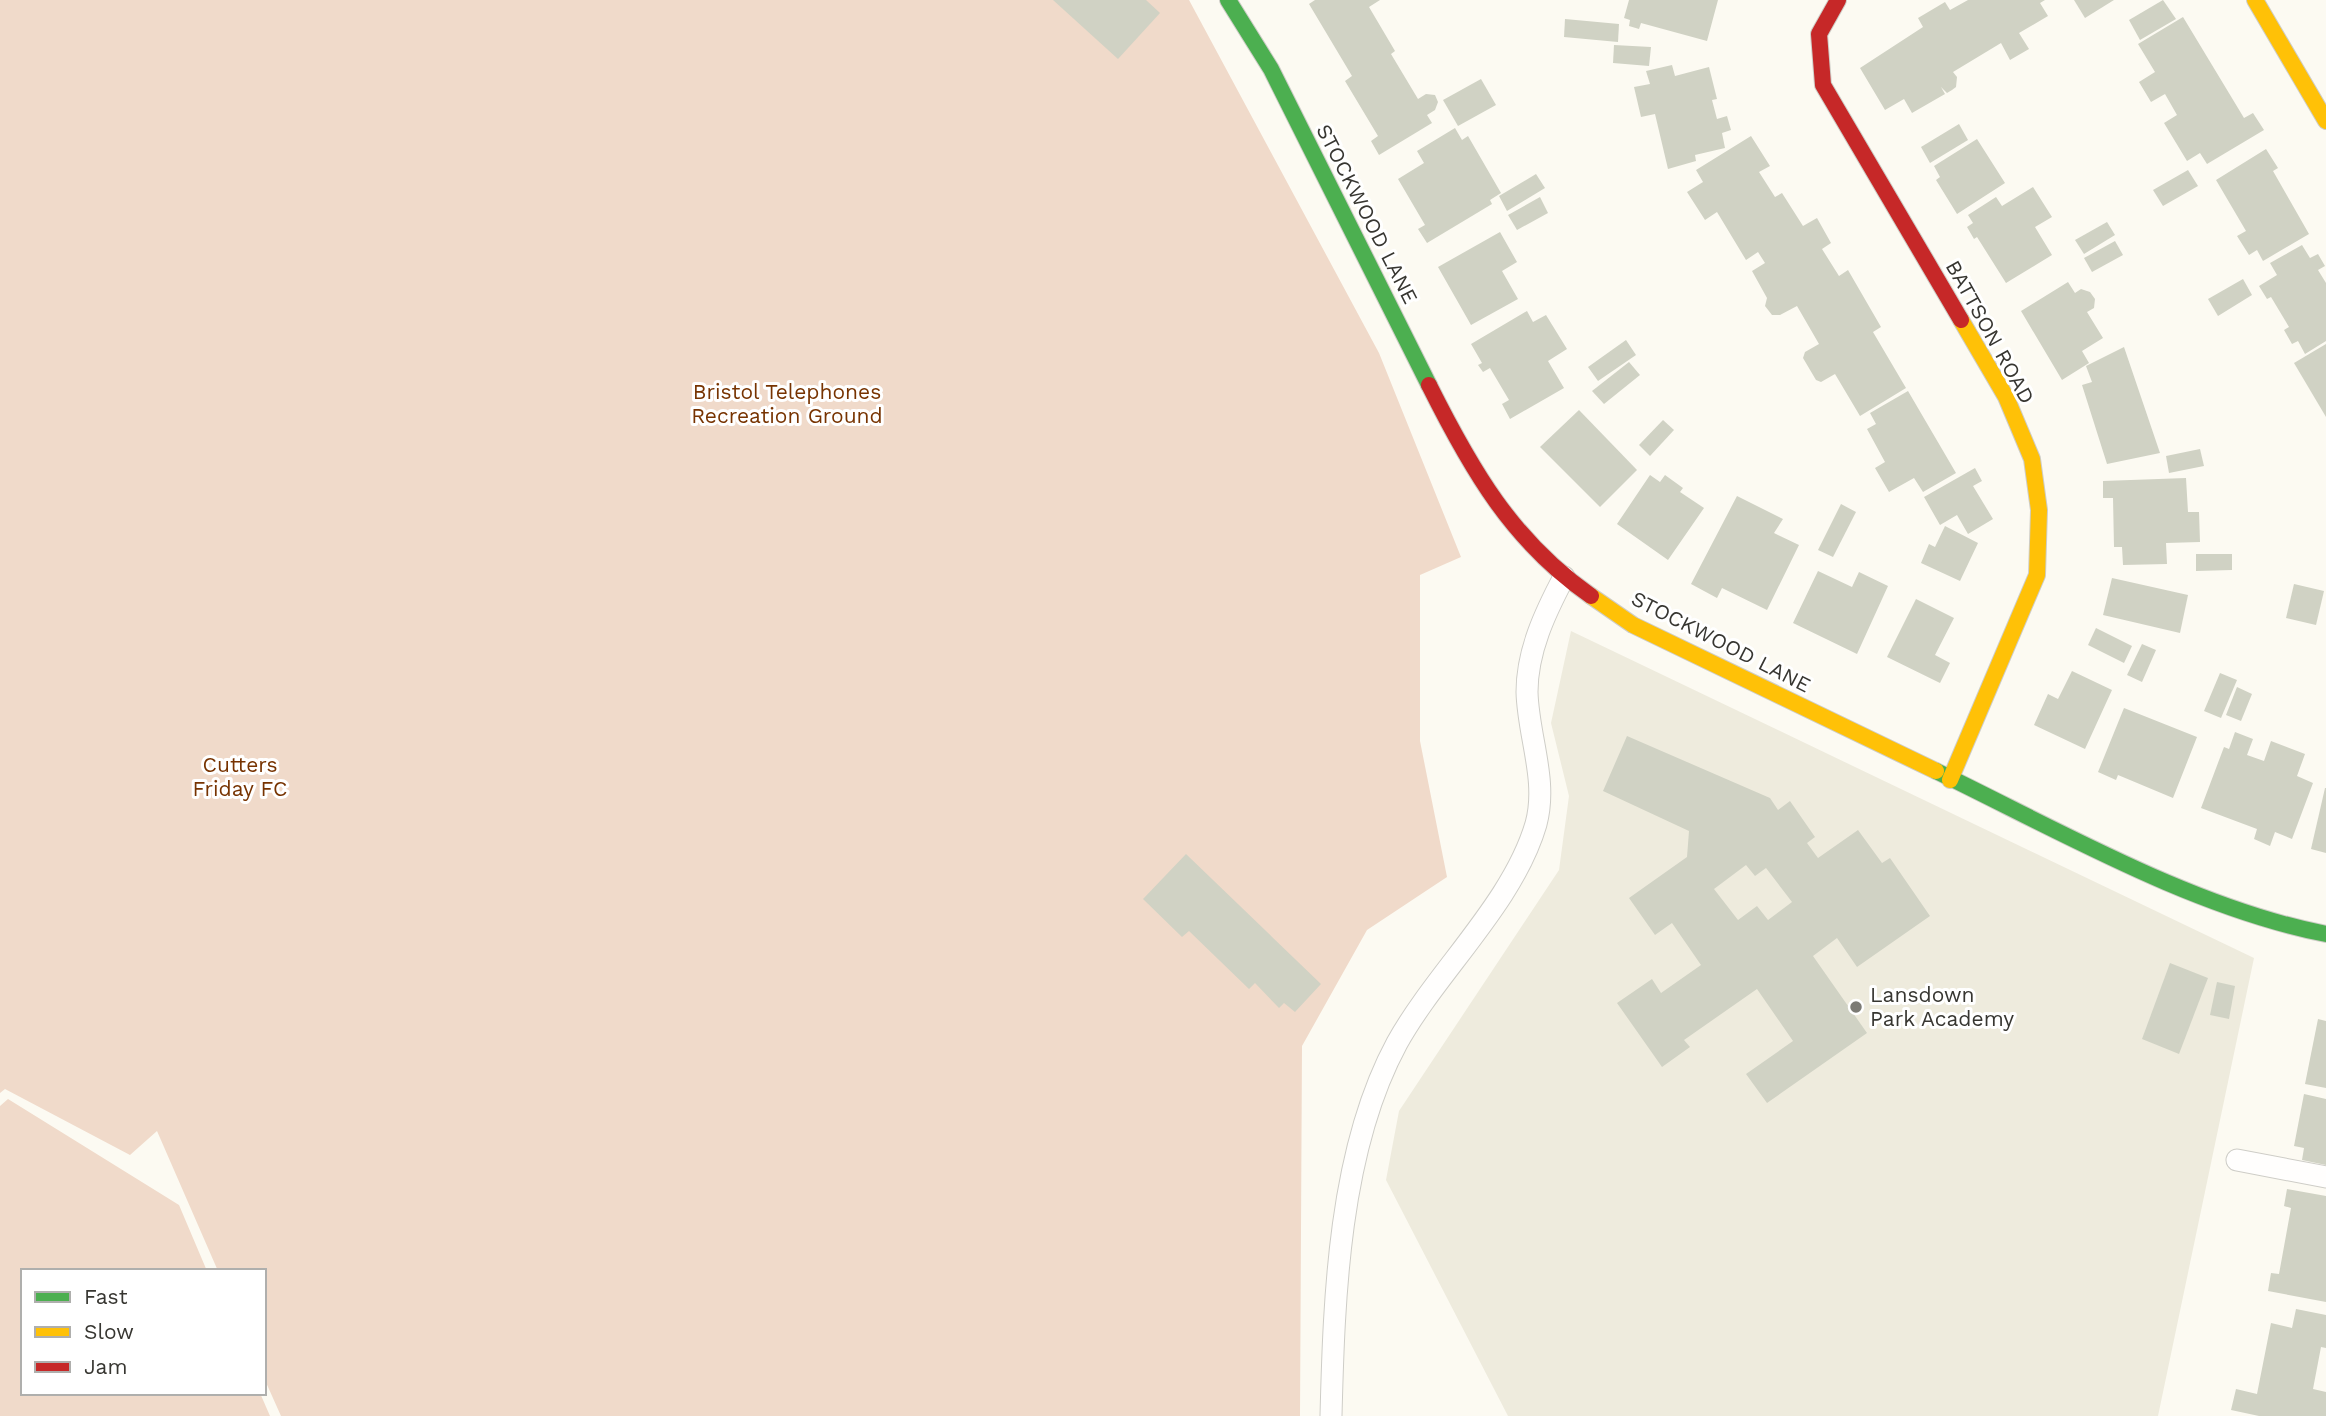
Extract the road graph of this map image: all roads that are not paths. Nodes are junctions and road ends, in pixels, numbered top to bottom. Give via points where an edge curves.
1 (1227, 0) edge
2 (1838, 0) edge
3 (2255, 0) edge
4 (2325, 118) edge
5 (1564, 577) junction
6 (1950, 780) junction
7 (2326, 934) edge
8 (2237, 1160) dead end
9 (2326, 1177) edge
10 (1331, 1416) edge

1 - 5 street, STOCKWOOD LANE via 1271,69 1466,459 1512,526
2 - 6 street, BATTSON ROAD via 1819,34 1824,85 2006,397 2032,459 2039,510 2037,575
3 - 4 street
5 - 6 street, STOCKWOOD LANE via 1633,625
5 - 10 lane via 1538,625 1527,692 1539,770 1536,821 1521,863 1398,1042 1368,1106 1349,1188
6 - 7 street, STOCKWOOD LANE via 2159,879 2290,927
8 - 9 lane

